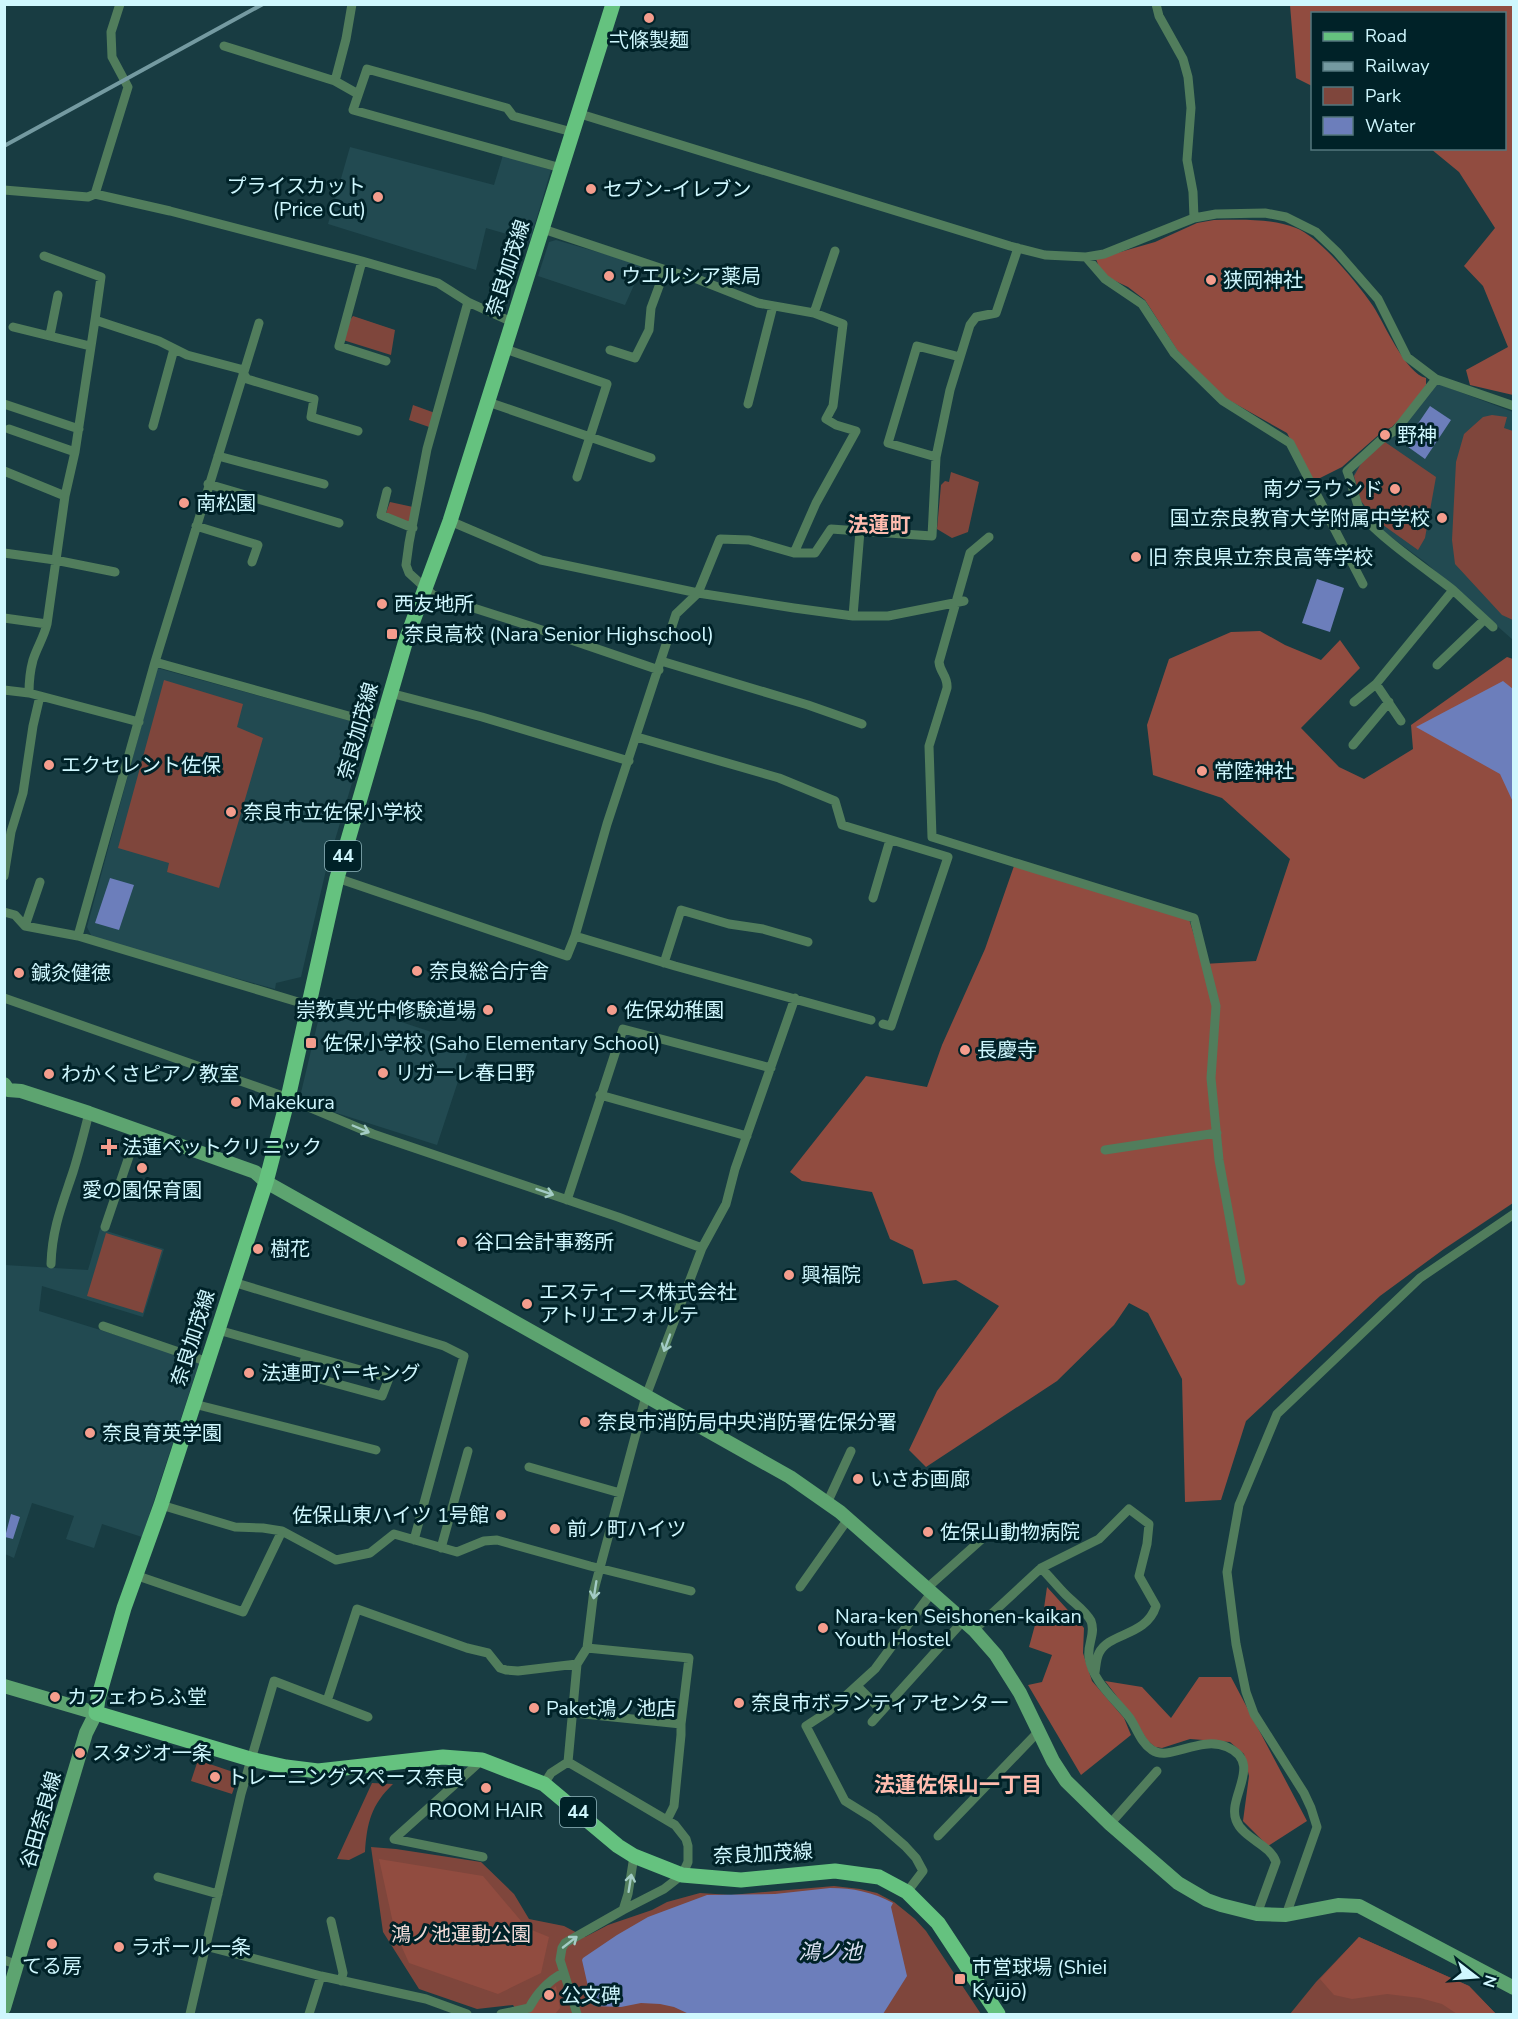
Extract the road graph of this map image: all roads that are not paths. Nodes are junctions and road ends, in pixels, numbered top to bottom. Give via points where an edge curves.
1 (120, 4) edge
2 (352, 4) edge
3 (613, 4) edge
4 (1156, 4) edge
5 (224, 46) dead end
6 (335, 81) junction
7 (358, 94) junction
8 (577, 113) junction
9 (572, 132) junction
10 (561, 168) junction
11 (4, 190) edge
12 (95, 194) junction
13 (1194, 218) junction
14 (543, 229) junction
15 (1018, 248) junction
16 (835, 251) dead end
17 (44, 256) dead end
18 (1086, 258) junction
19 (362, 261) junction
20 (665, 270) junction
21 (58, 295) dead end
22 (468, 302) junction
23 (772, 306) junction
24 (814, 313) junction
25 (95, 320) junction
26 (513, 322) junction
27 (259, 323) dead end
28 (13, 327) dead end
29 (50, 335) junction
30 (90, 346) junction
31 (174, 349) junction
32 (505, 349) junction
33 (610, 350) dead end
34 (960, 357) junction
35 (386, 362) dead end
36 (243, 371) junction
37 (1436, 379) junction
38 (488, 402) junction
39 (748, 404) dead end
40 (4, 405) edge
41 (1514, 406) edge
42 (153, 426) dead end
43 (9, 429) dead end
44 (79, 429) junction
45 (358, 431) dead end
46 (590, 439) junction
47 (75, 452) junction
48 (218, 456) junction
49 (936, 457) junction
50 (651, 458) dead end
51 (4, 471) edge
52 (577, 477) dead end
53 (208, 484) junction
54 (324, 484) dead end
55 (387, 491) dead end
56 (65, 496) junction
57 (450, 521) junction
58 (339, 523) dead end
59 (196, 526) junction
60 (413, 528) junction
61 (860, 531) junction
62 (989, 537) dead end
63 (4, 553) edge
64 (794, 553) junction
65 (55, 560) junction
66 (252, 561) dead end
67 (115, 572) dead end
68 (1363, 584) dead end
69 (425, 588) junction
70 (1453, 590) junction
71 (698, 593) junction
72 (960, 602) junction
73 (853, 615) junction
74 (4, 618) edge
75 (1484, 620) junction
76 (47, 624) junction
77 (1493, 627) dead end
78 (155, 663) junction
79 (660, 665) junction
80 (1437, 665) dead end
81 (1376, 684) junction
82 (4, 690) edge
83 (29, 693) junction
84 (390, 693) junction
85 (40, 696) junction
86 (1354, 702) dead end
87 (1389, 702) junction
88 (1401, 721) dead end
89 (139, 722) junction
90 (862, 724) dead end
91 (381, 725) junction
92 (637, 737) junction
93 (1353, 745) dead end
94 (628, 761) junction
95 (890, 840) junction
96 (953, 844) junction
97 (948, 857) junction
98 (4, 876) edge
99 (337, 878) junction
100 (40, 882) dead end
101 (873, 898) dead end
102 (4, 912) edge
103 (25, 926) junction
104 (78, 936) junction
105 (575, 936) junction
106 (808, 942) dead end
107 (664, 963) junction
108 (4, 998) edge
109 (795, 998) junction
110 (308, 1005) junction
111 (871, 1020) dead end
112 (883, 1024) dead end
113 (771, 1068) junction
114 (6, 1091) edge
115 (600, 1095) junction
116 (288, 1098) junction
117 (89, 1113) junction
118 (138, 1130) junction
119 (1217, 1133) junction
120 (747, 1136) junction
121 (1104, 1150) dead end
122 (266, 1182) junction
123 (567, 1200) junction
124 (1514, 1214) edge
125 (105, 1227) dead end
126 (702, 1248) junction
127 (51, 1264) dead end
128 (1241, 1281) dead end
129 (234, 1282) junction
130 (103, 1326) dead end
131 (218, 1330) junction
132 (306, 1355) junction
133 (208, 1362) junction
134 (646, 1396) junction
135 (194, 1404) junction
136 (376, 1450) dead end
137 (468, 1451) dead end
138 (851, 1451) dead end
139 (529, 1467) dead end
140 (620, 1493) junction
141 (828, 1502) junction
142 (161, 1505) junction
143 (848, 1519) junction
144 (282, 1531) junction
145 (992, 1531) dead end
146 (414, 1540) junction
147 (441, 1548) junction
148 (600, 1567) junction
149 (1041, 1568) junction
150 (135, 1575) junction
151 (800, 1587) dead end
152 (929, 1590) junction
153 (691, 1591) dead end
154 (964, 1620) junction
155 (974, 1630) junction
156 (587, 1648) junction
157 (577, 1664) junction
158 (1095, 1672) junction
159 (4, 1686) edge
160 (857, 1686) junction
161 (327, 1701) junction
162 (882, 1711) junction
163 (96, 1713) junction
164 (574, 1713) junction
165 (368, 1717) dead end
166 (872, 1722) dead end
167 (681, 1724) junction
168 (1039, 1731) junction
169 (250, 1759) junction
170 (482, 1760) junction
171 (568, 1762) junction
172 (1157, 1771) dead end
173 (544, 1784) junction
174 (668, 1820) junction
175 (1110, 1824) junction
176 (939, 1836) dead end
177 (634, 1856) junction
178 (483, 1857) dead end
179 (682, 1875) junction
180 (158, 1877) dead end
181 (907, 1892) junction
182 (218, 1893) junction
183 (623, 1910) junction
184 (1257, 1914) junction
185 (1286, 1915) junction
186 (331, 1921) dead end
187 (205, 1946) junction
188 (11, 1962) edge
189 (563, 1973) junction
190 (321, 1976) junction
191 (341, 1981) junction
192 (1514, 1988) edge
193 (4, 2008) edge
194 (190, 2014) edge
195 (309, 2014) edge
196 (467, 2014) edge
197 (501, 2014) edge
198 (577, 2014) edge
199 (998, 2014) edge

1 - 12 street via 111,32 112,57 128,87
2 - 6 street
3 - 8 main road, 奈良加茂線 / 44
4 - 13 street via 1188,77 1191,108 1187,160
5 - 6 street
6 - 7 street
7 - 9 street via 367,69 507,108 513,116
7 - 10 street via 353,110
8 - 9 main road, 奈良加茂線 / 44
8 - 15 street
9 - 10 main road, 奈良加茂線 / 44
10 - 14 main road, 奈良加茂線 / 44
11 - 12 street via 88,197
12 - 19 street
13 - 18 street
13 - 37 street via 1265,213 1286,217 1316,232 1378,299 1407,357
14 - 20 street
14 - 26 main road, 奈良加茂線 / 44
15 - 18 street
15 - 34 street via 996,313 976,317
16 - 24 street
17 - 25 street via 101,277
18 - 68 street via 1105,279 1142,304 1174,353 1224,401 1290,443
19 - 22 street via 438,283
19 - 35 street via 339,346
20 - 23 street
20 - 33 street via 651,308 649,330 634,358
21 - 29 street
22 - 26 street
22 - 60 street via 427,449
23 - 24 street
23 - 39 street
24 - 64 street via 843,324 833,406 826,419 856,431 816,503
25 - 30 street
25 - 31 street
26 - 32 main road, 奈良加茂線 / 44
27 - 36 street
28 - 29 street
29 - 30 street
30 - 44 street
31 - 36 street
31 - 42 street
32 - 38 main road, 奈良加茂線 / 44
32 - 46 street via 607,384
34 - 49 street
34 - 49 street via 917,346 888,443
36 - 45 street via 247,379 314,399 311,417
36 - 48 street
37 - 41 street
37 - 70 street via 1396,430 1347,471 1361,513 1410,558
38 - 46 street
38 - 57 main road, 奈良加茂線 / 44
40 - 44 street
43 - 47 street
44 - 47 street
46 - 50 street
46 - 52 street
47 - 56 street
48 - 53 street
48 - 54 street
49 - 61 street via 932,536
51 - 56 street
53 - 58 street
53 - 59 street
55 - 60 street via 381,515
56 - 65 street
57 - 69 main road, 奈良加茂線 / 44
57 - 71 street via 541,560
59 - 66 street via 258,544
59 - 78 street
60 - 69 street via 406,565
61 - 64 street via 831,529 815,553
61 - 73 street
62 - 72 street via 970,552
63 - 65 street
64 - 71 street via 749,540 720,539
65 - 67 street
65 - 76 street
69 - 79 street via 433,595
69 - 84 main road, 奈良加茂線 / 44
70 - 75 street
70 - 81 street
71 - 73 street
71 - 79 street via 676,614
72 - 73 street via 896,615
72 - 96 street via 939,662 947,688 929,746 932,837
74 - 76 street
75 - 77 street
75 - 80 street
76 - 83 street via 34,659
78 - 89 street
78 - 91 street
79 - 90 street via 798,701
79 - 92 street
81 - 86 street
81 - 87 street
82 - 83 street
83 - 85 street
84 - 91 main road, 奈良加茂線 / 44
84 - 94 street
85 - 89 street
85 - 98 street
87 - 88 street
87 - 93 street
89 - 104 street
91 - 99 main road, 奈良加茂線 / 44
92 - 94 street
92 - 95 street via 779,778 835,801 842,825
94 - 105 street
95 - 97 street
95 - 101 street
96 - 97 street
96 - 119 street via 1194,918 1216,1006 1211,1078
97 - 112 street via 891,1026
99 - 105 street via 567,956
99 - 110 main road, 奈良加茂線 / 44
100 - 103 street
102 - 103 street via 15,915
103 - 104 street
104 - 110 street
105 - 107 street
106 - 107 street via 681,910
107 - 109 street
108 - 116 street
109 - 111 street
109 - 113 street
110 - 116 main road, 奈良加茂線 / 44
113 - 115 street via 623,1029
113 - 120 street
114 - 117 street via 21,1091
115 - 120 street
115 - 123 street
116 - 122 main road, 奈良加茂線 / 44
116 -> 123 street via 372,1134
117 - 118 street
117 - 127 street via 59,1209
118 - 122 street via 255,1172
118 - 125 street
119 - 121 street
119 - 128 street
120 - 126 street via 726,1204
122 - 129 main road, 奈良加茂線 / 44
122 - 134 street
123 - 126 street
124 - 185 street via 1420,1278 1277,1414 1239,1505 1227,1572 1246,1692 1254,1714 1304,1793 1317,1827
126 -> 134 street
129 - 131 main road, 奈良加茂線 / 44
129 - 146 street via 444,1346 464,1356
130 - 133 street
131 - 132 street
131 - 133 main road, 奈良加茂線 / 44
132 - 132 street via 301,1374 382,1396 389,1378
133 - 135 main road, 奈良加茂線 / 44
134 - 140 street
134 - 141 street
135 - 136 street
135 - 142 main road, 奈良加茂線 / 44
137 - 147 street
138 - 141 street
139 - 140 street
140 - 148 street
141 - 143 street
142 - 144 street via 235,1527
142 - 150 main road, 奈良加茂線 / 44
143 - 151 street
143 - 152 street
144 - 146 street via 336,1560 370,1553 394,1533
144 - 150 street via 243,1612
145 - 152 street
146 - 147 street
147 - 148 street via 460,1552 492,1539
148 - 153 street
148 -> 156 street
149 - 155 street
149 - 158 street via 1090,1620 1093,1635 1089,1656
149 - 158 street via 1099,1539 1129,1509 1149,1524 1139,1576 1156,1606 1152,1618 1106,1645 1099,1653
150 - 163 main road, 奈良加茂線 / 44
152 - 154 street
152 - 160 street via 875,1669
154 - 155 street
154 - 162 street
155 - 168 street via 996,1655
156 - 157 street
156 - 167 street via 689,1658
157 - 161 street via 506,1670 488,1653 357,1609
157 - 164 street
158 - 184 street via 1152,1750 1162,1754 1217,1743 1232,1749 1242,1760 1235,1819 1276,1862
159 - 163 street
160 - 162 street
160 - 181 street via 829,1712 806,1726 845,1801 874,1819 916,1858 923,1871
161 - 165 street
161 - 169 street via 274,1681
162 - 166 street
163 - 169 main road, 奈良加茂線 / 44
163 - 188 street, 谷田奈良線 via 86,1733
164 - 167 street
164 - 171 street
167 - 174 street via 674,1806
168 - 175 street via 1066,1781
168 - 176 street
169 - 170 main road, 奈良加茂線 / 44 via 318,1772 443,1757
169 - 182 street
170 - 173 main road, 奈良加茂線 / 44
170 - 178 street via 394,1839
171 - 173 street via 551,1773
171 - 174 street
172 - 175 street
173 - 177 main road, 奈良加茂線 / 44
174 - 179 street via 686,1839 688,1862
175 - 184 street via 1156,1866 1193,1892 1221,1905
177 - 179 main road, 奈良加茂線 / 44
183 -> 177 street
179 - 181 main road, 奈良加茂線 / 44 via 741,1880 835,1871 879,1877
179 - 183 street
180 - 182 street
181 - 199 main road, 奈良加茂線 / 44 via 938,1923
182 - 187 street
189 -> 183 street via 560,1953 566,1943
184 - 185 street
185 - 192 street via 1338,1905 1359,1906
186 - 191 street
187 - 190 street
187 - 194 street
188 - 193 street, 谷田奈良線
189 - 197 street via 540,1991 529,2008
189 - 198 street
190 - 191 street
190 - 195 street
191 - 196 street via 426,1999

